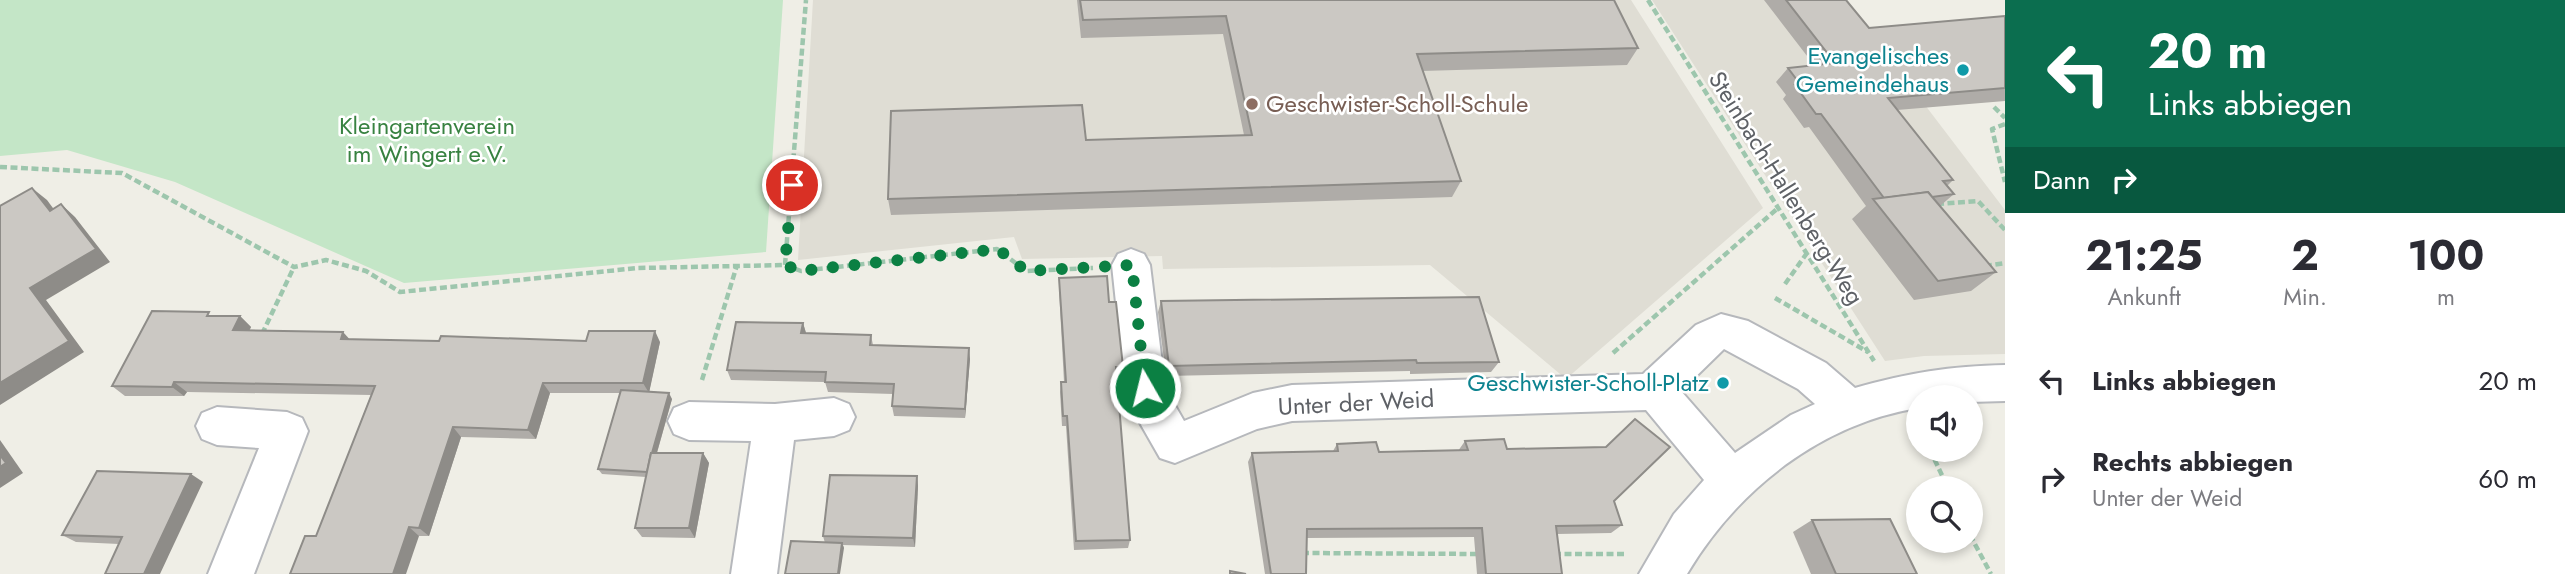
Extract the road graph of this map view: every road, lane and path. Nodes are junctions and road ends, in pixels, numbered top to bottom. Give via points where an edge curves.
1 (806, 0) edge
2 (1648, 0) edge
3 (1994, 107) edge
4 (2005, 118) edge
5 (2005, 124) edge
6 (0, 167) edge
7 (2005, 182) edge
8 (1936, 204) edge
9 (1778, 208) junction
10 (2005, 230) edge
11 (1807, 253) junction
12 (2005, 263) edge
13 (737, 265) junction
14 (785, 265) junction
15 (1132, 265) joint
16 (1979, 266) edge
17 (294, 267) junction
18 (1785, 284) dead end
19 (1775, 298) dead end
20 (258, 340) edge
21 (1869, 352) junction
22 (1608, 357) dead end
23 (2005, 383) edge
24 (1654, 390) junction
25 (1895, 394) junction
26 (1849, 409) junction
27 (834, 417) dead end
28 (689, 421) joint
29 (775, 423) junction
30 (217, 426) dead end
31 (1731, 480) junction
32 (1295, 553) edge
33 (1980, 553) edge
34 (1491, 554) edge
35 (1547, 554) edge
36 (1667, 564) edge
37 (230, 574) edge
38 (754, 574) edge
39 (1991, 574) edge

1 - 14 path
2 - 9 path, Steinbach-Hallenberg-Weg
3 - 4 path
5 - 7 path via 1992,129
6 - 17 path via 122,173
8 - 10 path via 1978,201
9 - 11 path, Steinbach-Hallenberg-Weg
9 - 22 path
11 - 18 path
11 - 21 path, Steinbach-Hallenberg-Weg
12 - 16 path
13 - 14 path
13 - 17 path via 638,268 400,292 366,271 326,260
13 - 28 path
14 - 15 path via 800,271 998,249 1026,271
15 - 24 street, Unter der Weid via 1145,388 1175,444 1253,411 1292,403 1622,395
17 - 20 path
19 - 21 path
21 - 25 path, Steinbach-Hallenberg-Weg
23 - 25 street via 1951,383
24 - 26 street via 1721,331 1812,376
24 - 31 street
25 - 26 street
26 - 31 street via 1785,439
27 - 29 street
28 - 29 street
29 - 38 street
30 - 37 street via 287,432
31 - 36 street via 1711,500
32 - 34 path
33 - 39 path
35 - 36 path

